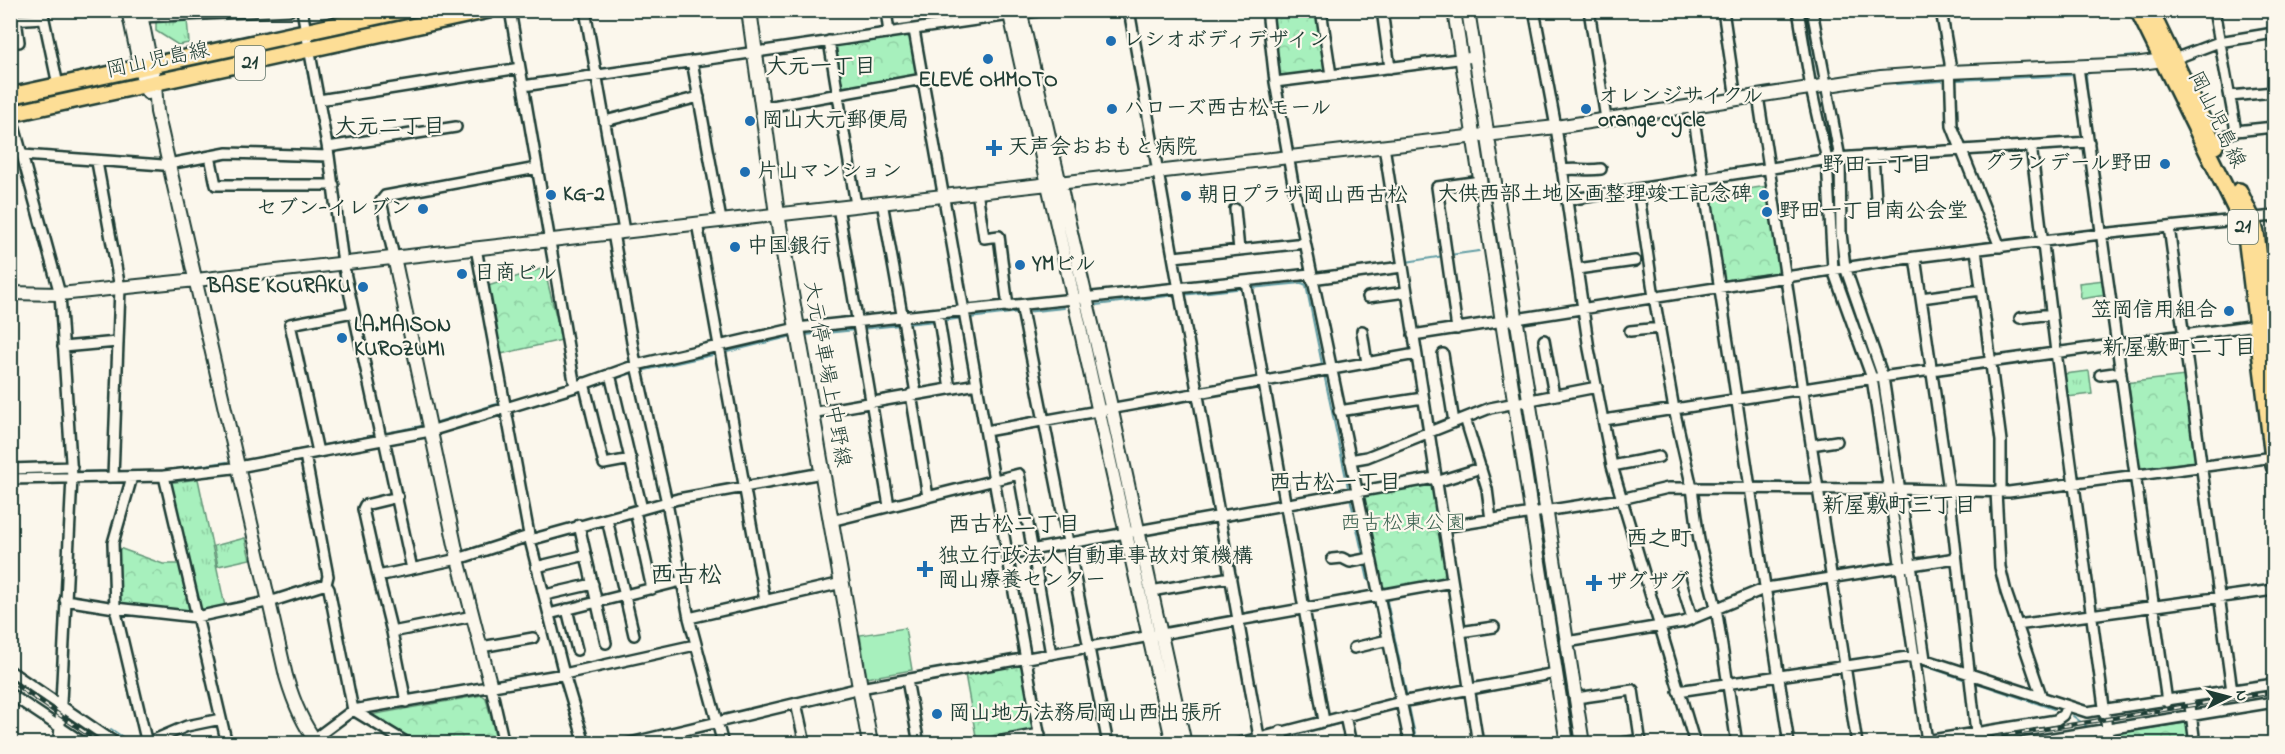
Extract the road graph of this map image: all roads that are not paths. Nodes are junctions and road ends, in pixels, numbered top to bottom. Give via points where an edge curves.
1 (128, 10) edge
2 (290, 10) edge
3 (302, 10) edge
4 (406, 10) edge
5 (489, 10) edge
6 (510, 10) edge
7 (585, 10) edge
8 (748, 10) edge
9 (886, 10) edge
10 (1045, 10) edge
11 (1129, 10) edge
12 (1267, 10) edge
13 (1321, 10) edge
14 (1382, 10) edge
15 (1455, 10) edge
16 (1467, 10) edge
17 (1534, 10) edge
18 (1589, 10) edge
19 (1723, 10) edge
20 (1798, 10) edge
21 (1812, 10) edge
22 (1941, 10) edge
23 (2138, 10) edge
24 (2150, 10) edge
25 (2214, 10) edge
26 (225, 11) edge
27 (268, 11) edge
28 (180, 13) edge
29 (1015, 13) edge
30 (43, 14) edge
31 (141, 14) edge
32 (432, 16) edge
33 (13, 20) edge
34 (914, 30) junction
35 (306, 31) junction
36 (889, 33) junction
37 (2274, 33) edge
38 (829, 41) junction
39 (10, 42) edge
40 (2219, 42) junction
41 (309, 50) junction
42 (754, 52) junction
43 (1468, 58) junction
44 (2168, 60) junction
45 (692, 61) junction
46 (146, 66) junction
47 (520, 68) junction
48 (1390, 68) junction
49 (1950, 72) junction
50 (2079, 72) junction
51 (597, 75) junction
52 (1331, 75) junction
53 (922, 79) junction
54 (1275, 82) junction
55 (58, 85) junction
56 (150, 85) junction
57 (523, 86) junction
58 (1818, 87) junction
59 (2274, 92) edge
60 (837, 93) junction
61 (10, 96) edge
62 (1758, 96) junction
63 (2230, 96) junction
64 (699, 97) junction
65 (1736, 99) junction
66 (319, 100) junction
67 (1692, 106) junction
68 (761, 108) junction
69 (11, 113) edge
70 (1606, 119) junction
71 (604, 121) junction
72 (456, 127) dead end
73 (1556, 127) junction
74 (2274, 127) edge
75 (2236, 131) junction
76 (1480, 135) junction
77 (2089, 142) junction
78 (2213, 142) junction
79 (2031, 145) junction
80 (1384, 146) junction
81 (1961, 149) junction
82 (326, 154) junction
83 (1873, 156) junction
84 (1288, 157) junction
85 (24, 159) junction
86 (1833, 159) junction
87 (210, 160) junction
88 (97, 164) junction
89 (169, 164) junction
90 (537, 168) junction
91 (1769, 169) junction
92 (1562, 170) junction
93 (1601, 170) dead end
94 (1158, 171) junction
95 (1703, 179) junction
96 (1481, 180) junction
97 (1054, 183) junction
98 (330, 185) junction
99 (1638, 189) junction
100 (977, 191) junction
101 (944, 195) junction
102 (1876, 199) dead end
103 (1567, 200) junction
104 (882, 202) junction
105 (856, 205) junction
106 (838, 207) junction
107 (1235, 209) dead end
108 (777, 214) junction
109 (2274, 216) edge
110 (2247, 219) junction
111 (721, 220) junction
112 (698, 223) junction
113 (2169, 227) junction
114 (618, 232) junction
115 (2101, 234) junction
116 (549, 240) junction
117 (2042, 242) junction
118 (1305, 243) junction
119 (2000, 247) junction
120 (476, 248) junction
121 (1239, 250) junction
122 (1976, 250) junction
123 (394, 257) junction
124 (1174, 257) junction
125 (1915, 257) junction
126 (1635, 261) dead end
127 (343, 263) junction
128 (1402, 267) junction
129 (1840, 268) junction
130 (1577, 269) junction
131 (1311, 277) junction
132 (1786, 277) junction
133 (196, 280) junction
134 (1246, 286) junction
135 (120, 288) junction
136 (1720, 288) junction
137 (1981, 290) junction
138 (1406, 292) junction
139 (10, 293) edge
140 (1181, 293) junction
141 (60, 294) junction
142 (1368, 297) dead end
143 (1654, 297) junction
144 (1921, 298) junction
145 (1080, 299) junction
146 (1008, 307) junction
147 (1583, 308) junction
148 (1022, 310) junction
149 (350, 312) junction
150 (2051, 314) junction
151 (965, 316) junction
152 (939, 318) junction
153 (2020, 318) dead end
154 (1516, 319) junction
155 (1503, 321) junction
156 (903, 322) junction
157 (2266, 324) edge
158 (857, 327) junction
159 (797, 328) junction
160 (1660, 328) junction
161 (1457, 329) junction
162 (1362, 331) dead end
163 (1630, 331) dead end
164 (1413, 335) junction
165 (2182, 335) junction
166 (1544, 340) dead end
167 (117, 342) junction
168 (2118, 344) junction
169 (63, 347) junction
170 (720, 351) junction
171 (2056, 352) junction
172 (1416, 354) junction
173 (1443, 354) dead end
174 (1990, 361) junction
175 (1367, 363) junction
176 (637, 370) junction
177 (1326, 370) junction
178 (1931, 372) junction
179 (2119, 372) junction
180 (2100, 375) dead end
181 (1877, 377) junction
182 (2274, 377) edge
183 (611, 378) junction
184 (1263, 382) junction
185 (977, 384) junction
186 (582, 387) junction
187 (1596, 387) junction
188 (950, 388) junction
189 (1802, 389) junction
190 (1198, 393) junction
191 (913, 394) junction
192 (1554, 395) junction
193 (1423, 398) junction
194 (1737, 399) junction
195 (1528, 400) junction
196 (1515, 403) junction
197 (870, 404) junction
198 (1111, 407) junction
199 (505, 408) junction
200 (1674, 409) junction
201 (1098, 410) junction
202 (1339, 411) junction
203 (811, 413) junction
204 (1465, 418) junction
205 (1043, 420) junction
206 (1604, 420) junction
207 (1454, 422) junction
208 (429, 427) junction
209 (986, 431) junction
210 (1428, 433) junction
211 (381, 436) junction
212 (1837, 441) dead end
213 (1811, 445) junction
214 (317, 448) junction
215 (305, 455) junction
216 (1659, 457) dead end
217 (631, 459) junction
218 (1350, 460) junction
219 (2274, 460) edge
220 (1612, 466) junction
221 (239, 467) junction
222 (2201, 467) junction
223 (1481, 468) junction
224 (10, 470) edge
225 (72, 472) junction
226 (113, 473) junction
227 (822, 473) junction
228 (164, 476) junction
229 (2135, 476) junction
230 (132, 477) junction
231 (10, 479) edge
232 (994, 480) junction
233 (1436, 480) junction
234 (2074, 484) junction
235 (744, 488) junction
236 (1692, 488) junction
237 (1750, 489) junction
238 (1818, 489) junction
239 (1894, 489) junction
240 (1949, 490) junction
241 (1998, 492) junction
242 (1352, 493) junction
243 (398, 497) junction
244 (928, 497) junction
245 (1621, 499) junction
246 (667, 503) junction
247 (1285, 504) junction
248 (889, 506) junction
249 (638, 510) junction
250 (1547, 511) junction
251 (1533, 513) junction
252 (1220, 515) junction
253 (607, 519) junction
254 (1491, 520) junction
255 (831, 521) junction
256 (579, 525) junction
257 (1443, 527) junction
258 (1132, 530) junction
259 (529, 538) junction
260 (1068, 543) junction
261 (1032, 549) junction
262 (1008, 554) junction
263 (585, 555) junction
264 (1956, 558) junction
265 (458, 559) junction
266 (1332, 559) dead end
267 (1366, 559) junction
268 (1906, 566) junction
269 (536, 567) junction
270 (412, 569) junction
271 (378, 576) junction
272 (1231, 577) junction
273 (1831, 577) junction
274 (1680, 578) dead end
275 (681, 581) junction
276 (1452, 582) junction
277 (842, 583) junction
278 (326, 584) junction
279 (593, 584) junction
280 (1766, 588) junction
281 (652, 589) junction
282 (2274, 590) edge
283 (1151, 591) junction
284 (545, 595) junction
285 (624, 595) junction
286 (1379, 595) junction
287 (2218, 597) junction
288 (65, 600) junction
289 (765, 601) junction
290 (269, 602) junction
291 (597, 602) junction
292 (1716, 607) junction
293 (2152, 607) junction
294 (115, 608) junction
295 (1304, 608) junction
296 (567, 609) junction
297 (549, 614) junction
298 (473, 616) junction
299 (2092, 616) junction
300 (196, 617) junction
301 (689, 618) junction
302 (1692, 618) junction
303 (1238, 620) junction
304 (2017, 625) junction
305 (1494, 627) dead end
306 (1660, 627) junction
307 (392, 632) junction
308 (1460, 632) junction
309 (634, 635) dead end
310 (1155, 635) junction
311 (533, 638) dead end
312 (1388, 640) junction
313 (1567, 642) junction
314 (606, 643) dead end
315 (695, 645) junction
316 (481, 647) junction
317 (1089, 647) junction
318 (1354, 648) dead end
319 (578, 650) dead end
320 (1051, 654) junction
321 (1026, 658) junction
322 (1920, 658) junction
323 (1845, 667) junction
324 (10, 671) edge
325 (1556, 673) junction
326 (564, 674) junction
327 (1779, 677) junction
328 (1970, 679) junction
329 (907, 680) junction
330 (1728, 684) junction
331 (2274, 684) edge
332 (491, 687) junction
333 (860, 688) junction
334 (1469, 689) junction
335 (1678, 691) junction
336 (2232, 691) junction
337 (10, 694) edge
338 (1576, 698) junction
339 (2042, 698) junction
340 (2189, 698) junction
341 (406, 702) junction
342 (2167, 702) junction
343 (2274, 702) edge
344 (796, 703) junction
345 (1404, 703) junction
346 (59, 705) junction
347 (2067, 706) junction
348 (353, 710) junction
349 (2104, 711) junction
350 (2191, 715) junction
351 (221, 718) junction
352 (1346, 719) junction
353 (716, 721) junction
354 (1324, 721) junction
355 (59, 727) junction
356 (2107, 729) junction
357 (1976, 733) junction
358 (1259, 736) junction
359 (1282, 737) edge
360 (1040, 739) edge
361 (1927, 741) junction
362 (312, 742) edge
363 (1641, 742) edge
364 (147, 743) edge
365 (58, 744) edge
366 (85, 744) edge
367 (117, 744) edge
368 (227, 744) edge
369 (409, 744) edge
370 (504, 744) edge
371 (585, 744) edge
372 (626, 744) edge
373 (723, 744) edge
374 (805, 744) edge
375 (870, 744) edge
376 (919, 744) edge
377 (986, 744) edge
378 (1108, 744) edge
379 (1173, 744) edge
380 (1185, 744) edge
381 (1236, 744) edge
382 (1352, 744) edge
383 (1410, 744) edge
384 (1478, 744) edge
385 (1568, 744) edge
386 (1583, 744) edge
387 (1616, 744) edge
388 (1695, 744) edge
389 (1737, 744) edge
390 (1789, 744) edge
391 (1857, 744) edge
392 (1907, 744) edge
393 (2016, 744) edge
394 (2109, 744) edge
395 (2195, 744) edge

1 - 46 street
2 - 27 street
3 - 35 street
4 - 35 main road, 岡山児島線 / 21
5 - 32 main road, 岡山児島線 / 21
6 - 47 street
7 - 51 street
8 - 42 main road, 大元停車場上中野線
9 - 36 street
10 - 29 street
11 - 94 street
12 - 54 street
13 - 52 street
14 - 48 street
15 - 43 street
16 - 43 street
17 - 73 street
18 - 70 street
19 - 65 street
20 - 58 street
21 - 58 street
22 - 49 street
23 - 44 main road, 岡山児島線 / 21
24 - 44 main road, 岡山児島線 / 21
25 - 40 street
26 - 27 street
26 - 28 street
28 - 31 street
29 - 34 street
29 - 97 street
30 - 33 street
30 - 55 street
31 - 46 street
32 - 41 main road, 岡山児島線 / 21
33 - 39 street via 19,42
34 - 36 street
34 - 53 street
35 - 41 street
35 - 46 main road, 岡山児島線 / 21
36 - 38 street
37 - 40 street
38 - 42 street
38 - 60 street
40 - 44 street
40 - 63 street
41 - 56 main road, 岡山児島線 / 21
41 - 66 street
42 - 45 street
42 - 68 main road, 大元停車場上中野線
43 - 48 street
43 - 76 street
44 - 50 street
44 - 78 main road, 岡山児島線 / 21
44 - 110 main road, 岡山児島線 / 21
45 - 51 street
45 - 64 street
46 - 55 main road, 岡山児島線 / 21
46 - 56 street
47 - 57 street
47 - 66 street
48 - 52 street
49 - 50 street
49 - 58 street
49 - 81 street via 1951,120
50 - 77 street
51 - 57 street
51 - 71 street
52 - 54 street
53 - 60 street
53 - 101 street
54 - 84 street
55 - 61 main road, 岡山児島線 / 21
56 - 69 main road, 岡山児島線 / 21
56 - 89 street
57 - 90 street
58 - 62 street
58 - 86 street
58 - 86 street
59 - 63 street
60 - 68 street
60 - 105 street
62 - 65 street
62 - 91 street
63 - 75 street
64 - 71 street
64 - 111 street
65 - 67 street
66 - 82 street
67 - 70 street
67 - 95 street
68 - 108 main road, 大元停車場上中野線
69 - 85 street
70 - 73 street
71 - 114 street
72 - 82 street
73 - 76 street
73 - 92 street
74 - 75 street
75 - 78 street
76 - 80 street
76 - 96 street
76 - 154 street
77 - 79 street
77 - 115 street
78 - 110 main road, 岡山児島線 / 21
79 - 81 street
79 - 117 street
80 - 84 street
80 - 128 street
81 - 83 street
81 - 119 street
82 - 87 street via 227,153
82 - 98 street
83 - 86 street
83 - 102 street
84 - 94 street
84 - 118 street
85 - 88 street
85 - 141 street
86 - 91 street
86 - 129 street via 1841,233
87 - 89 street
87 - 98 street via 216,185
88 - 89 street
88 - 135 street
89 - 133 street
90 - 116 street
90 - 123 street via 386,196 381,201
91 - 95 street
91 - 132 street
92 - 93 street
92 - 103 street
94 - 97 street
94 - 124 street
95 - 99 street
95 - 136 street
96 - 155 street
96 - 161 street via 1437,187
97 - 100 street
97 - 145 street
98 - 127 street
99 - 103 street
99 - 143 street
100 - 101 street
100 - 146 street via 984,238 999,236
101 - 104 street
101 - 151 street
103 - 130 street
104 - 105 street
104 - 156 street
105 - 106 street
106 - 108 street
106 - 158 street
107 - 121 street
108 - 111 street
108 - 159 main road, 大元停車場上中野線
109 - 110 street
110 - 113 street
110 - 157 main road, 岡山児島線 / 21 via 2247,244
111 - 112 street
112 - 114 street
112 - 170 street
113 - 115 street
113 - 165 street
114 - 116 street
114 - 176 street
115 - 117 street
115 - 168 street
116 - 120 street
116 - 186 street
117 - 119 street
117 - 150 street
118 - 121 street
118 - 131 street
119 - 122 street
120 - 123 street
120 - 199 street
121 - 124 street
122 - 125 street
122 - 137 street
123 - 127 street
123 - 208 street
124 - 140 street
125 - 129 street
125 - 144 street
126 - 130 street
127 - 133 street
127 - 149 street
128 - 131 street
128 - 138 street
129 - 132 street
129 - 181 street
130 - 147 street
131 - 134 street
131 - 177 street
132 - 136 street
132 - 189 street
133 - 135 street
133 - 221 street
134 - 140 street
134 - 184 street
135 - 141 street
135 - 167 street
136 - 143 street
136 - 194 street
137 - 144 street
137 - 174 street
138 - 142 street
138 - 164 street
139 - 141 street
140 - 145 street
140 - 190 street
141 - 169 street
143 - 147 street
143 - 160 street
144 - 178 street
145 - 148 street
145 - 198 street
145 - 201 street
146 - 148 street
146 - 151 street
147 - 154 street
147 - 187 street
148 - 205 street
149 - 211 street
149 - 214 street via 290,324
150 - 153 street
150 - 171 street
151 - 152 street
151 - 185 street
152 - 156 street
152 - 188 street
154 - 155 street
154 - 195 street
155 - 161 street
155 - 196 street
156 - 158 street
156 - 191 street
157 - 165 street
157 - 182 main road, 岡山児島線 / 21
157 - 219 main road, 岡山児島線 / 21
158 - 159 street
158 - 197 street
159 - 170 street
159 - 203 main road, 大元停車場上中野線
160 - 163 street
160 - 200 street
161 - 164 street
162 - 175 street
164 - 172 street
165 - 168 street
165 - 222 street
166 - 192 street
167 - 169 street
167 - 226 street
168 - 171 street
168 - 179 street
169 - 225 street
170 - 176 street
170 - 235 street
171 - 174 street
171 - 234 street
172 - 175 street
172 - 193 street
173 - 207 street
174 - 178 street
174 - 241 street via 2001,441
175 - 177 street
176 - 183 street
176 - 246 street
177 - 184 street
177 - 202 street
178 - 181 street
178 - 240 street
179 - 180 street
179 - 229 street
181 - 189 street
181 - 239 street
183 - 186 street
183 - 217 street
184 - 190 street
184 - 247 street
185 - 188 street
185 - 209 street
186 - 199 street
186 - 217 street via 604,464
187 - 192 street
187 - 206 street
188 - 191 street
189 - 194 street
189 - 213 street
190 - 198 street
190 - 252 street
191 - 197 street
191 - 244 street
192 - 195 street
193 - 202 street
193 - 210 street
194 - 200 street
194 - 237 street
195 - 196 street
195 - 250 street
196 - 204 street
196 - 251 street
197 - 203 street
197 - 248 street
198 - 201 street
198 - 258 street
199 - 208 street
199 - 259 street
200 - 206 street
200 - 236 street
201 - 205 street
201 - 258 street
202 - 218 street
203 - 227 main road, 大元停車場上中野線
204 - 207 street
204 - 223 street
205 - 209 street
205 - 260 street
206 - 220 street
207 - 210 street
208 - 211 street
208 - 265 street
209 - 232 street
210 - 218 street
210 - 233 street
211 - 214 street
211 - 243 street
212 - 213 street
213 - 238 street
214 - 215 street
215 - 221 street
215 - 278 street via 328,576
216 - 220 street
217 - 249 street
218 - 242 street
219 - 222 street
220 - 245 street
221 - 228 street
221 - 290 street
222 - 229 street
222 - 287 street
223 - 233 street
223 - 254 street
224 - 225 street
225 - 226 street
225 - 231 street
225 - 288 street
226 - 230 street
227 - 235 street
227 - 255 main road, 大元停車場上中野線
228 - 230 street
228 - 300 street
229 - 234 street
229 - 293 street
230 - 294 street via 114,543
232 - 244 street
232 - 261 street via 1019,474
232 - 262 street
233 - 242 street
233 - 257 street
234 - 241 street
234 - 299 street
235 - 246 street
235 - 289 street
236 - 237 street
236 - 245 street via 1668,488
236 - 292 street via 1699,540
237 - 238 street
237 - 280 street
238 - 239 street
238 - 273 street
239 - 240 street
239 - 268 street
240 - 241 street
240 - 264 street
241 - 304 street via 1998,560
242 - 247 street
242 - 267 street
243 - 270 street
243 - 271 street via 365,505 363,509
244 - 248 street
245 - 250 street
245 - 306 street
246 - 249 street
246 - 275 street
247 - 252 street
247 - 295 street
248 - 255 street
249 - 253 street
249 - 281 street
250 - 251 street
250 - 313 street
251 - 254 street
251 - 325 street
252 - 258 street
252 - 272 street
253 - 256 street
253 - 285 street
254 - 257 street
255 - 277 main road, 大元停車場上中野線
256 - 259 street
256 - 263 street
257 - 276 street
258 - 260 street
258 - 283 street
258 - 310 street
259 - 265 street
259 - 269 street
260 - 261 street
260 - 317 street
261 - 262 street
261 - 320 street
262 - 321 street
263 - 269 street
263 - 279 street
264 - 268 street
264 - 328 street
265 - 270 street
265 - 298 street
266 - 267 street
267 - 286 street
268 - 273 street
268 - 322 street
269 - 284 street
270 - 271 street
271 - 307 street
272 - 283 street
272 - 303 street
273 - 280 street
273 - 323 street
274 - 302 street
275 - 281 street
275 - 301 street
276 - 286 street
276 - 308 street
277 - 289 street
277 - 333 main road, 大元停車場上中野線
278 - 290 street
278 - 348 street
279 - 284 street
279 - 291 street
280 - 292 street
280 - 327 street
281 - 285 street
282 - 287 street
283 - 310 street
284 - 297 street
285 - 291 street
285 - 309 street
286 - 295 street
286 - 312 street
287 - 293 street
287 - 336 street
288 - 294 street
288 - 346 street
289 - 301 street
290 - 300 street
290 - 362 street via 292,698
291 - 296 street
291 - 314 street
292 - 302 street
292 - 330 street
293 - 299 street
293 - 342 street
294 - 300 street
294 - 364 street
295 - 303 street
295 - 354 street
296 - 297 street
296 - 319 street
297 - 326 street
298 - 307 street
298 - 316 street
299 - 304 street
299 - 349 street
300 - 351 street
301 - 315 street
302 - 306 street
303 - 310 street
303 - 358 street
304 - 339 street
305 - 308 street
306 - 313 street
306 - 335 street
307 - 341 street
308 - 334 street
310 - 317 street
310 - 379 street
310 - 380 street
311 - 316 street
312 - 318 street
312 - 345 street
313 - 338 street
315 - 326 street
315 - 353 street
316 - 332 street
317 - 320 street
317 - 378 street
320 - 321 street
321 - 329 street
321 - 360 street
322 - 323 street
322 - 328 street
322 - 361 street
323 - 327 street
323 - 391 street
324 - 346 street
325 - 334 street
325 - 385 street
326 - 332 street
326 - 371 street
327 - 330 street
327 - 390 street
328 - 339 street
328 - 357 street
329 - 333 street
329 - 376 street
330 - 335 street
330 - 389 street
331 - 336 street
332 - 341 street
332 - 370 street
333 - 344 street
333 - 375 main road, 大元停車場上中野線
334 - 345 street
334 - 384 street
335 - 388 street
336 - 340 street
337 - 355 street
338 - 363 street via 1633,690
338 - 386 street
339 - 347 street
340 - 342 street
340 - 350 street
341 - 348 street
342 - 349 street
343 - 350 street
344 - 353 street
344 - 374 street
345 - 352 street
345 - 383 street
346 - 355 street
346 - 367 street
347 - 349 street via 2087,712
347 - 357 street via 2056,720
348 - 362 street
348 - 369 street
349 - 356 street
350 - 356 street
350 - 395 street
351 - 364 street via 187,726
351 - 368 street
352 - 354 street
352 - 382 street
353 - 372 street
353 - 373 street
354 - 359 street
355 - 365 street
355 - 366 street
356 - 393 street
356 - 394 street
357 - 361 street
358 - 359 street
358 - 381 street
360 - 377 street
361 - 392 street
363 - 387 street

